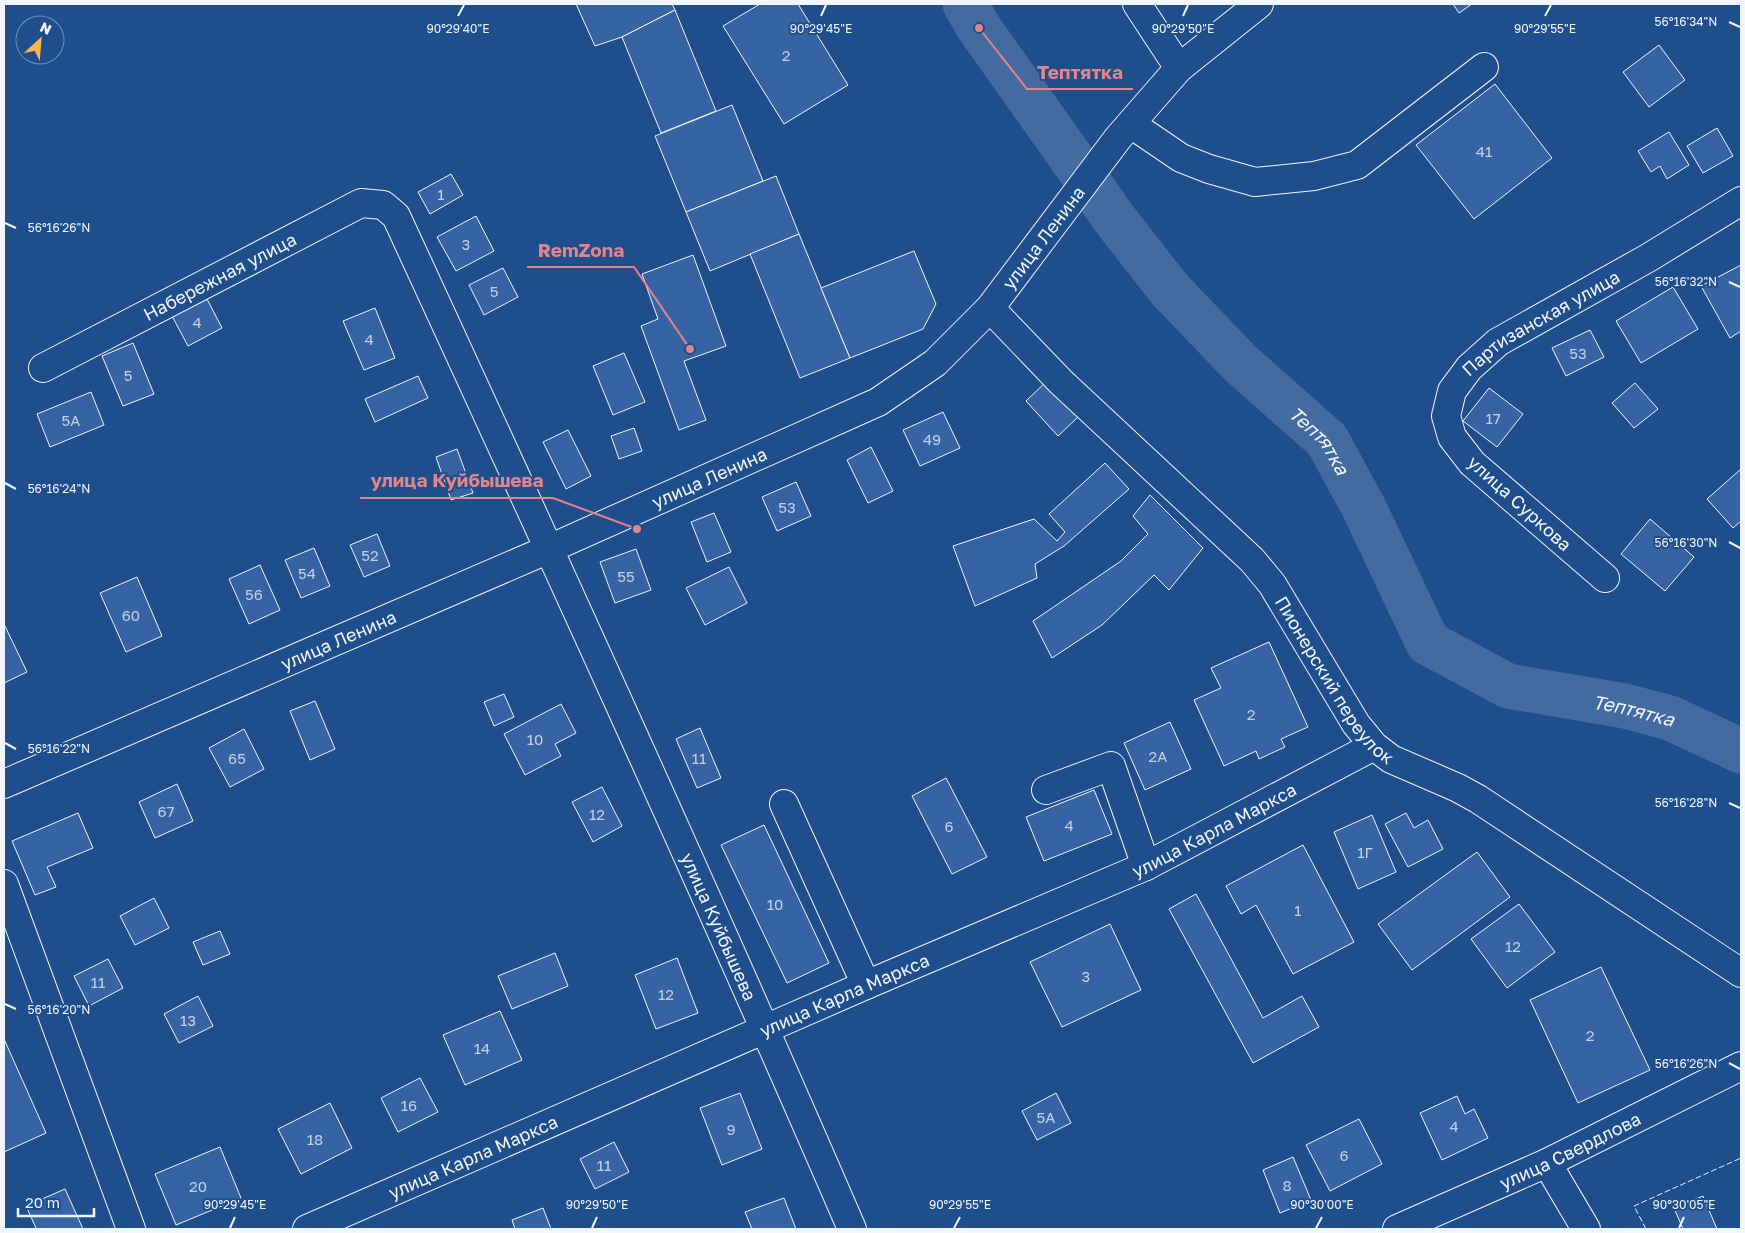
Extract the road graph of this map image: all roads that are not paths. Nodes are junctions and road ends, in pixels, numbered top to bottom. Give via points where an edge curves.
1 (1137, 4) edge
2 (1259, 4) edge
3 (1484, 67) dead end
4 (1179, 68) junction
5 (1124, 131) junction
6 (1741, 201) edge
7 (396, 216) joint
8 (990, 308) junction
9 (43, 368) dead end
10 (1452, 392) joint
11 (550, 549) junction
12 (1605, 578) dead end
13 (1374, 746) junction
14 (4, 784) edge
15 (1046, 790) dead end
16 (784, 804) dead end
17 (1146, 866) junction
18 (4, 884) edge
19 (1741, 973) edge
20 (866, 985) junction
21 (765, 1029) junction
22 (1741, 1066) edge
23 (1547, 1163) junction
24 (130, 1229) edge
25 (307, 1229) edge
26 (852, 1229) edge
27 (1397, 1229) edge
28 (1586, 1229) edge

1 - 4 street
2 - 4 street, улица Ленина
3 - 5 street via 1357,165 1314,176 1254,182 1208,169
4 - 5 street, улица Ленина
5 - 8 street, улица Ленина
6 - 10 street, Партизанская улица via 1648,258 1498,342 1469,368
7 - 9 street, Набережная улица via 383,205 361,203
7 - 11 street, улица Куйбышева
8 - 11 street, улица Ленина via 935,363 878,402
8 - 13 street, Пионерский переулок via 1061,382 1252,560 1272,584 1356,724
10 - 12 street, улица Суркова via 1446,416 1452,437 1472,463
11 - 14 street, улица Ленина
11 - 21 street, улица Куйбышева
13 - 17 street, улица Карла Маркса
13 - 19 street, Пионерский переулок via 1391,759 1478,799
15 - 17 street via 1111,766
16 - 20 street
17 - 20 street, улица Карла Маркса
18 - 24 street
20 - 21 street, улица Карла Маркса
21 - 25 street, улица Карла Маркса
21 - 26 street, улица Куйбышева
22 - 23 street, улица Свердлова
23 - 27 street, улица Свердлова
23 - 28 street

